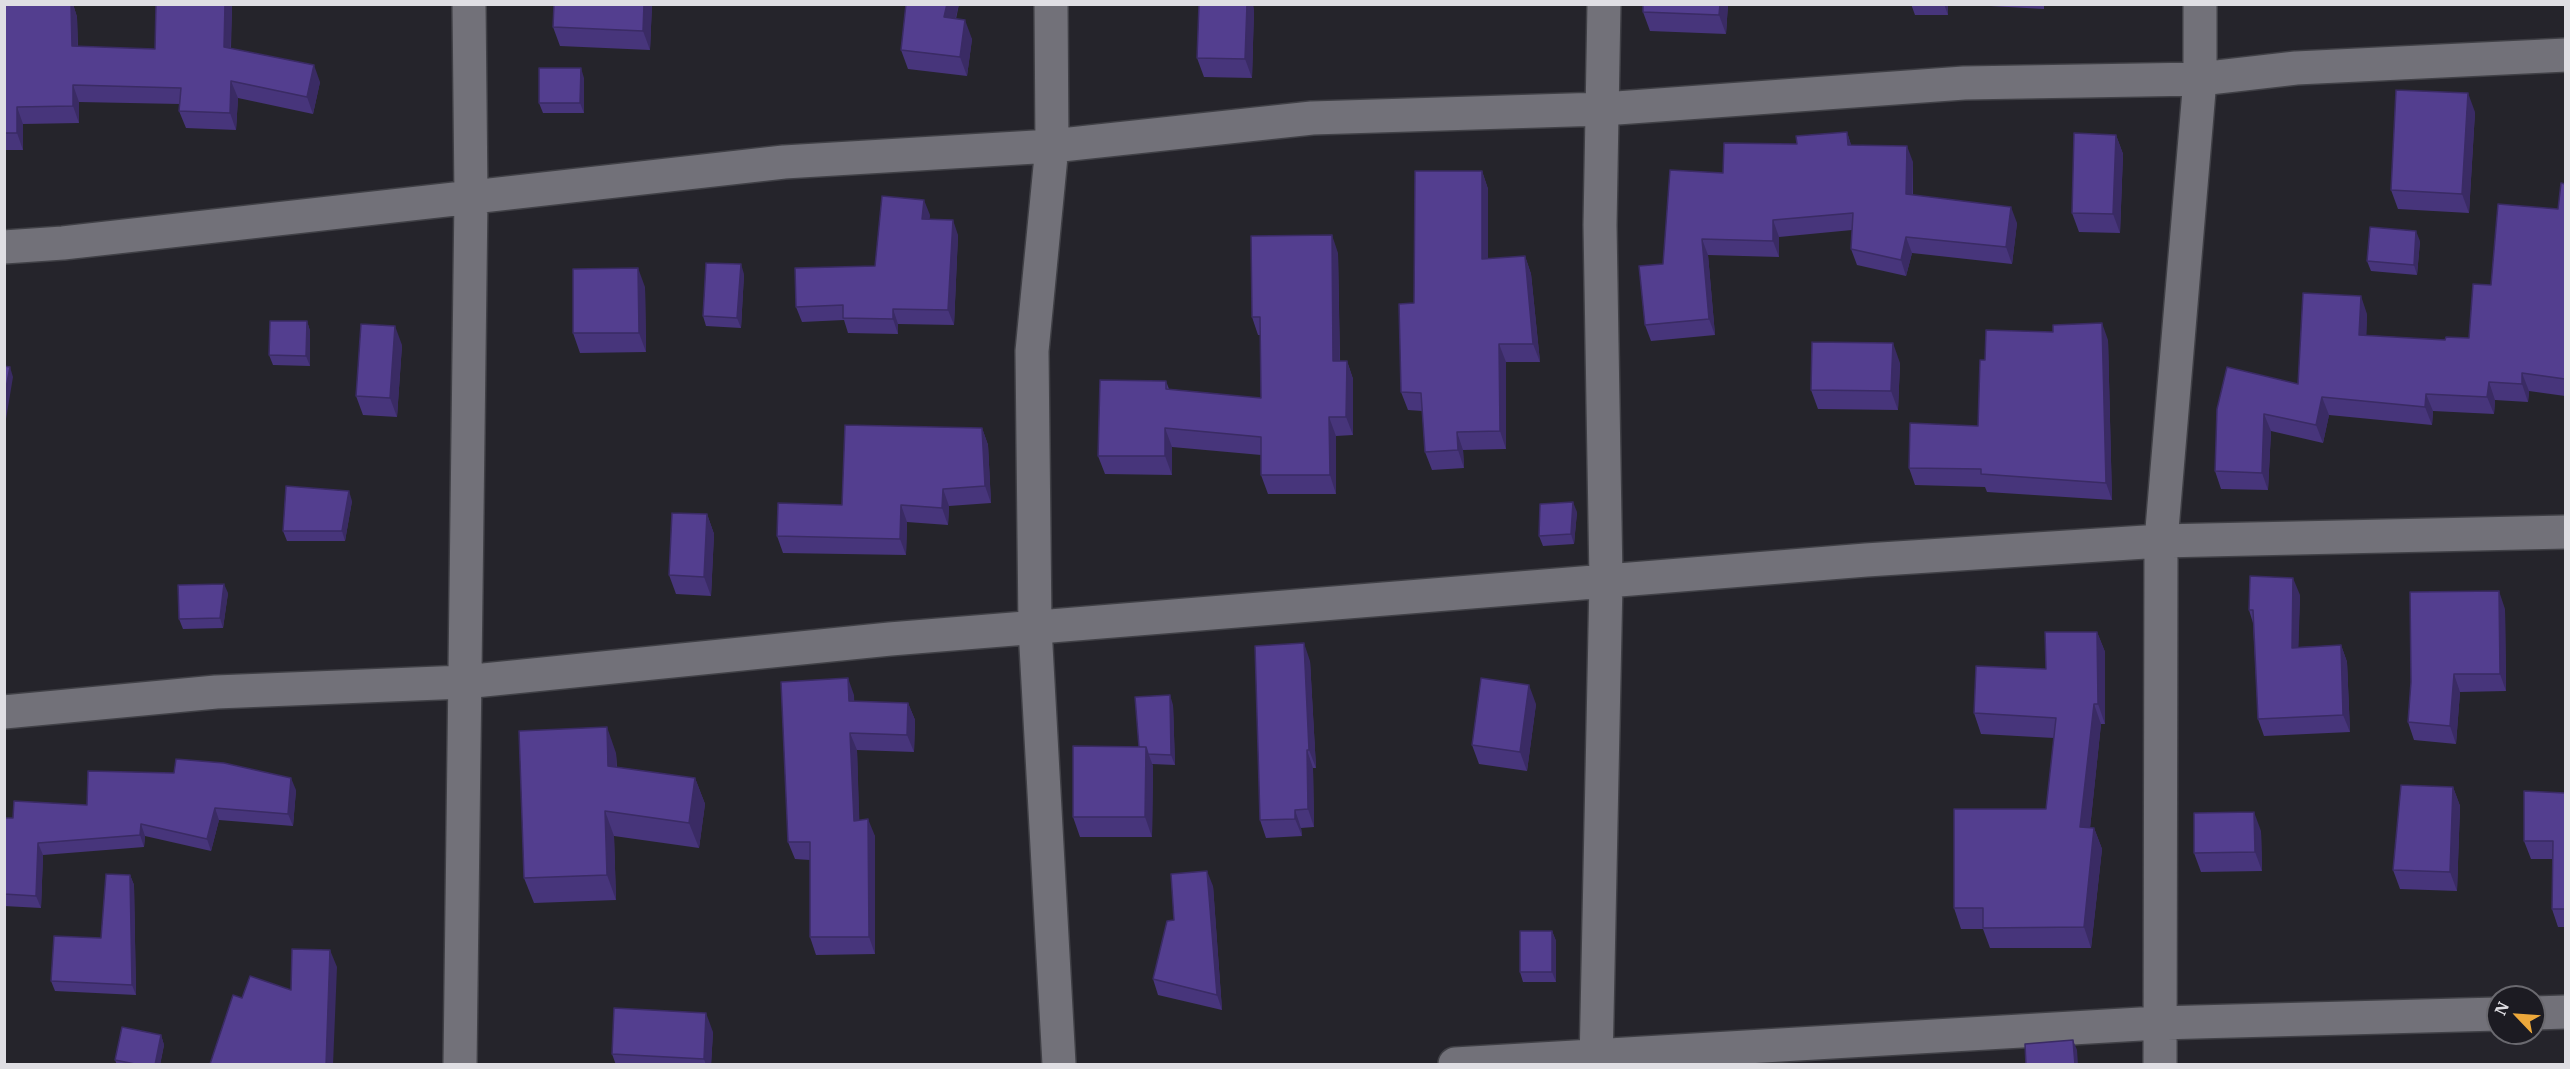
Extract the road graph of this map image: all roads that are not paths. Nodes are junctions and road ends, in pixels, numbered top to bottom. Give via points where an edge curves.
1 (469, 4) edge
2 (1051, 4) edge
3 (1604, 4) edge
4 (2200, 4) edge
5 (2565, 55) edge
6 (2200, 79) junction
7 (1603, 109) junction
8 (1052, 146) junction
9 (471, 197) junction
10 (4, 247) edge
11 (2565, 532) edge
12 (2161, 542) junction
13 (1606, 581) junction
14 (1035, 628) junction
15 (464, 681) junction
16 (4, 712) edge
17 (2546, 1012) edge
18 (2565, 1012) edge
19 (2486, 1014) edge
20 (2158, 1023) junction
21 (1596, 1060) edge
22 (460, 1065) edge
23 (1059, 1065) edge
24 (1455, 1065) edge
25 (2160, 1065) edge

1 - 9 street
2 - 8 street
3 - 7 street
4 - 6 street
5 - 6 street via 2296,68
6 - 7 street via 1964,83
6 - 12 street
7 - 8 street via 1312,118
7 - 13 street via 1600,225
8 - 9 street via 784,162
8 - 14 street via 1032,351
9 - 10 street
9 - 15 street
11 - 12 street
12 - 13 street
12 - 20 street
13 - 14 street
13 - 21 street
14 - 15 street
14 - 23 street
15 - 16 street via 216,692
15 - 22 street
17 - 18 street
19 - 20 street
20 - 21 street
20 - 25 street
21 - 24 street

